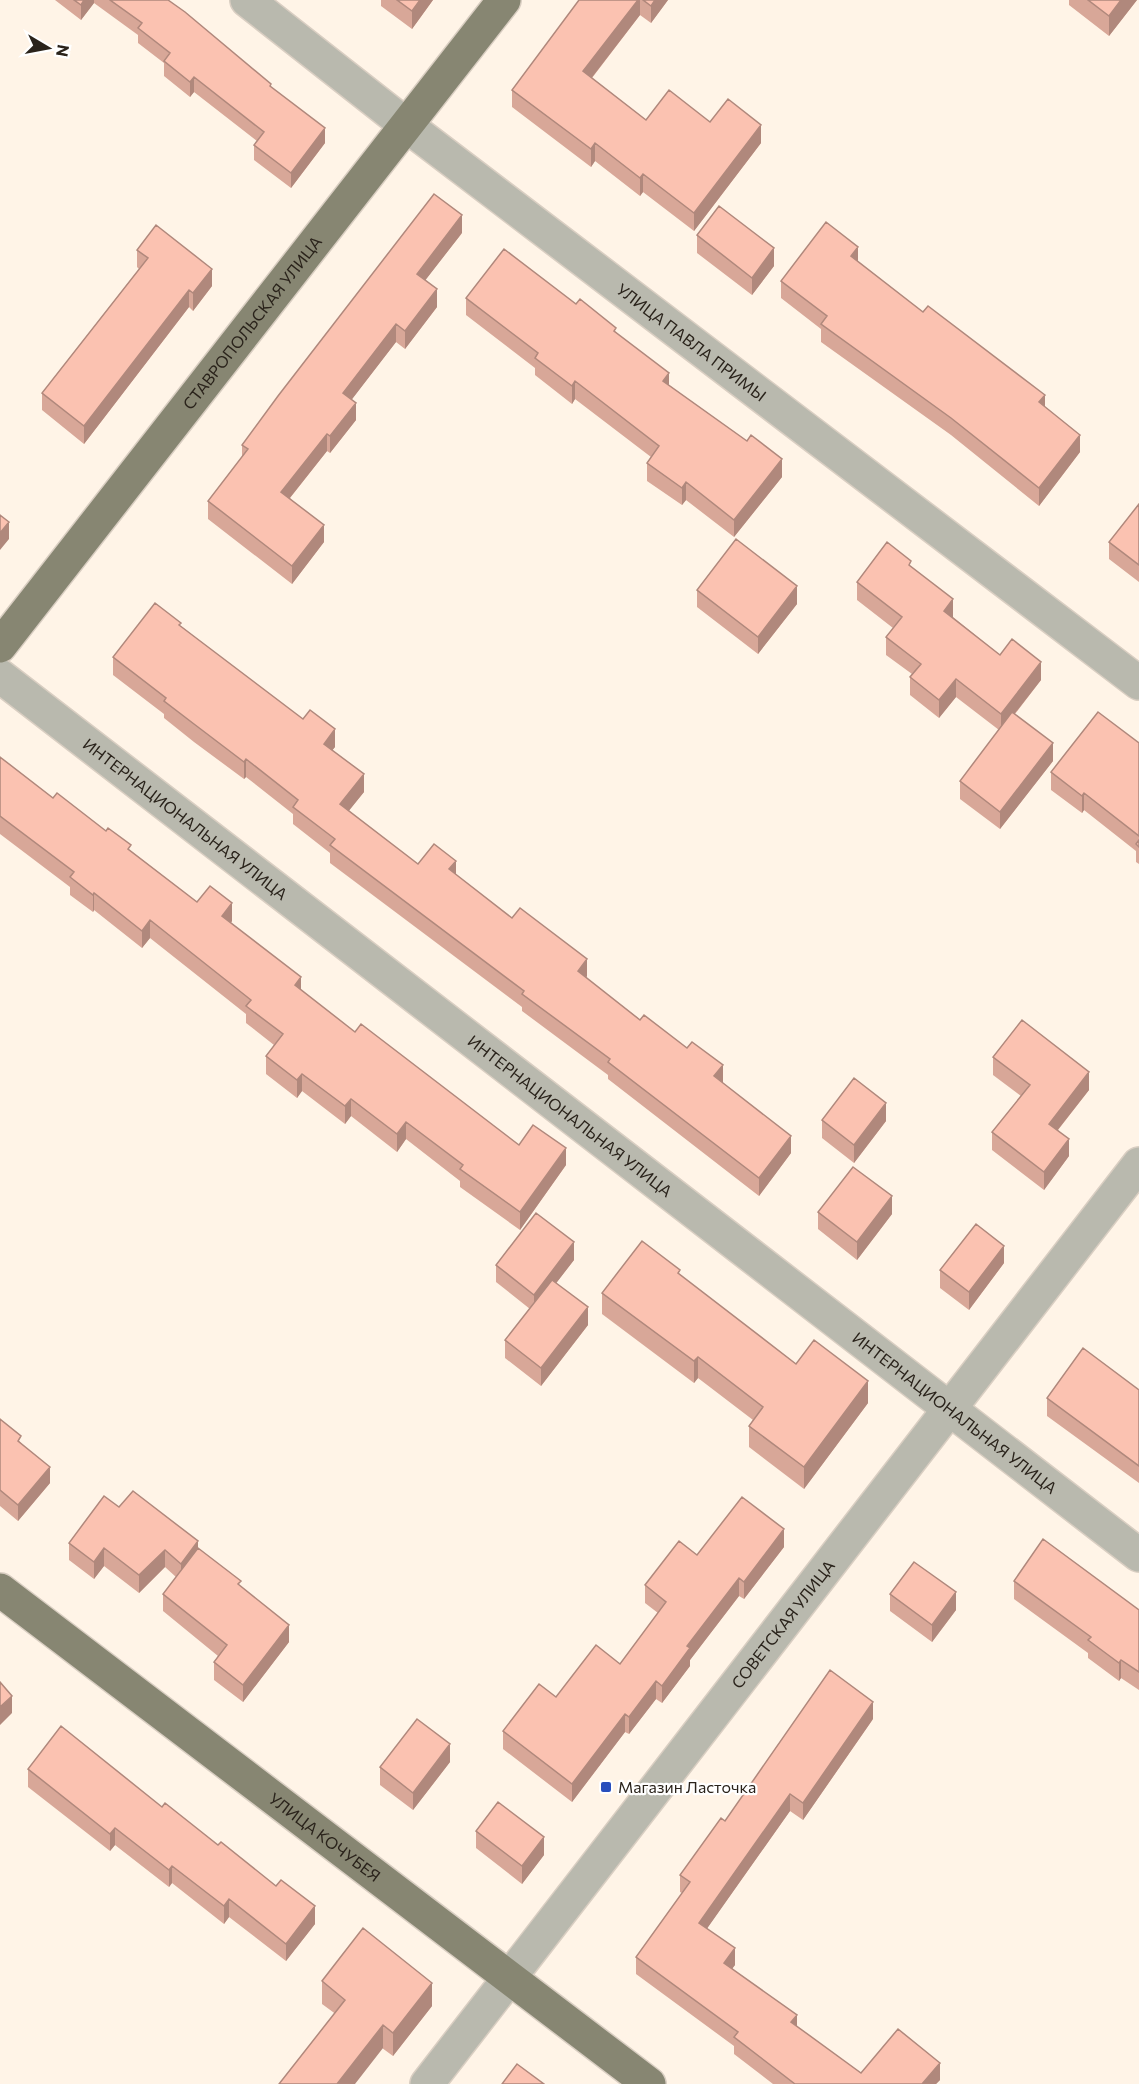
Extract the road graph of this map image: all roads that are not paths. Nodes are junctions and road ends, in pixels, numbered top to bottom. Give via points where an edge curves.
1 (247, 0) edge
2 (504, 0) edge
3 (406, 125) junction
4 (0, 646) edge
5 (0, 676) edge
6 (1139, 683) edge
7 (1139, 1164) edge
8 (948, 1408) junction
9 (1139, 1555) edge
10 (0, 1590) edge
11 (0, 1603) edge
12 (36, 1618) junction
13 (510, 1977) junction
14 (427, 2084) edge
15 (649, 2084) edge

1 - 3 street, УЛИЦА ПАВЛА ПРИМЫ
2 - 3 main road, СТАВРОПОЛЬСКАЯ УЛИЦА
3 - 4 main road, СТАВРОПОЛЬСКАЯ УЛИЦА
3 - 6 street, УЛИЦА ПАВЛА ПРИМЫ
5 - 8 street, ИНТЕРНАЦИОНАЛЬНАЯ УЛИЦА
7 - 8 street, СОВЕТСКАЯ УЛИЦА
8 - 9 street, ИНТЕРНАЦИОНАЛЬНАЯ УЛИЦА
8 - 13 street, СОВЕТСКАЯ УЛИЦА
10 - 12 main road, УЛИЦА КОЧУБЕЯ
11 - 12 main road
12 - 13 main road, УЛИЦА КОЧУБЕЯ
13 - 14 street, СОВЕТСКАЯ УЛИЦА
13 - 15 main road, УЛИЦА КОЧУБЕЯ

